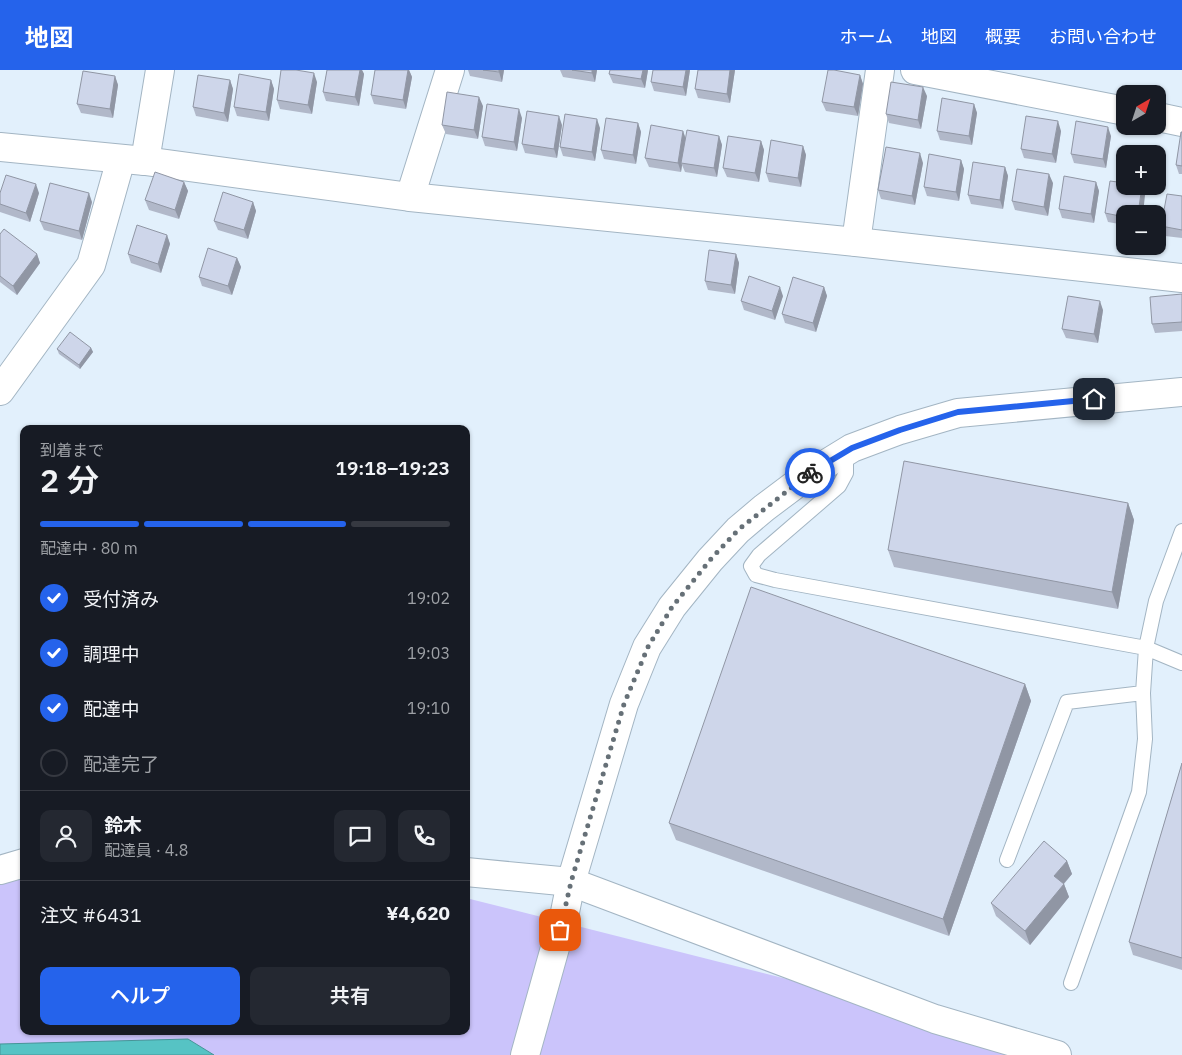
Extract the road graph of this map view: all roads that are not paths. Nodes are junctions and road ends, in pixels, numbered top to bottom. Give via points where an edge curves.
1 (160, 70) edge
2 (450, 70) edge
3 (880, 70) edge
4 (915, 70) edge
5 (1028, 81) edge
6 (1116, 108) edge
7 (1166, 119) edge
8 (1182, 122) edge
9 (0, 147) edge
10 (133, 160) junction
11 (410, 197) junction
12 (856, 242) junction
13 (1182, 278) edge
14 (0, 391) edge
15 (1182, 392) edge
16 (846, 452) junction
17 (1182, 531) edge
18 (1146, 648) junction
19 (1182, 663) edge
20 (1143, 693) junction
21 (1007, 860) dead end
22 (20, 864) edge
23 (0, 870) edge
24 (470, 872) edge
25 (571, 882) junction
26 (1071, 983) dead end
27 (525, 1055) edge
28 (1057, 1055) edge

1 - 10 street
2 - 11 street
3 - 12 street
4 - 5 street
5 - 6 street
7 - 8 street
9 - 10 street
10 - 11 street
10 - 14 street via 91,265
11 - 12 street
12 - 13 street
15 - 16 street via 958,412 900,430
16 - 18 lane via 846,473 839,486 759,555 751,566 756,574 774,580
16 - 25 street via 808,474 738,530 672,607 648,647 624,704
17 - 18 lane via 1156,601
18 - 19 lane
18 - 20 lane
20 - 21 lane via 1067,702
20 - 26 lane via 1145,739 1139,792
22 - 23 street
24 - 25 street
25 - 27 street
25 - 28 street via 935,1020

